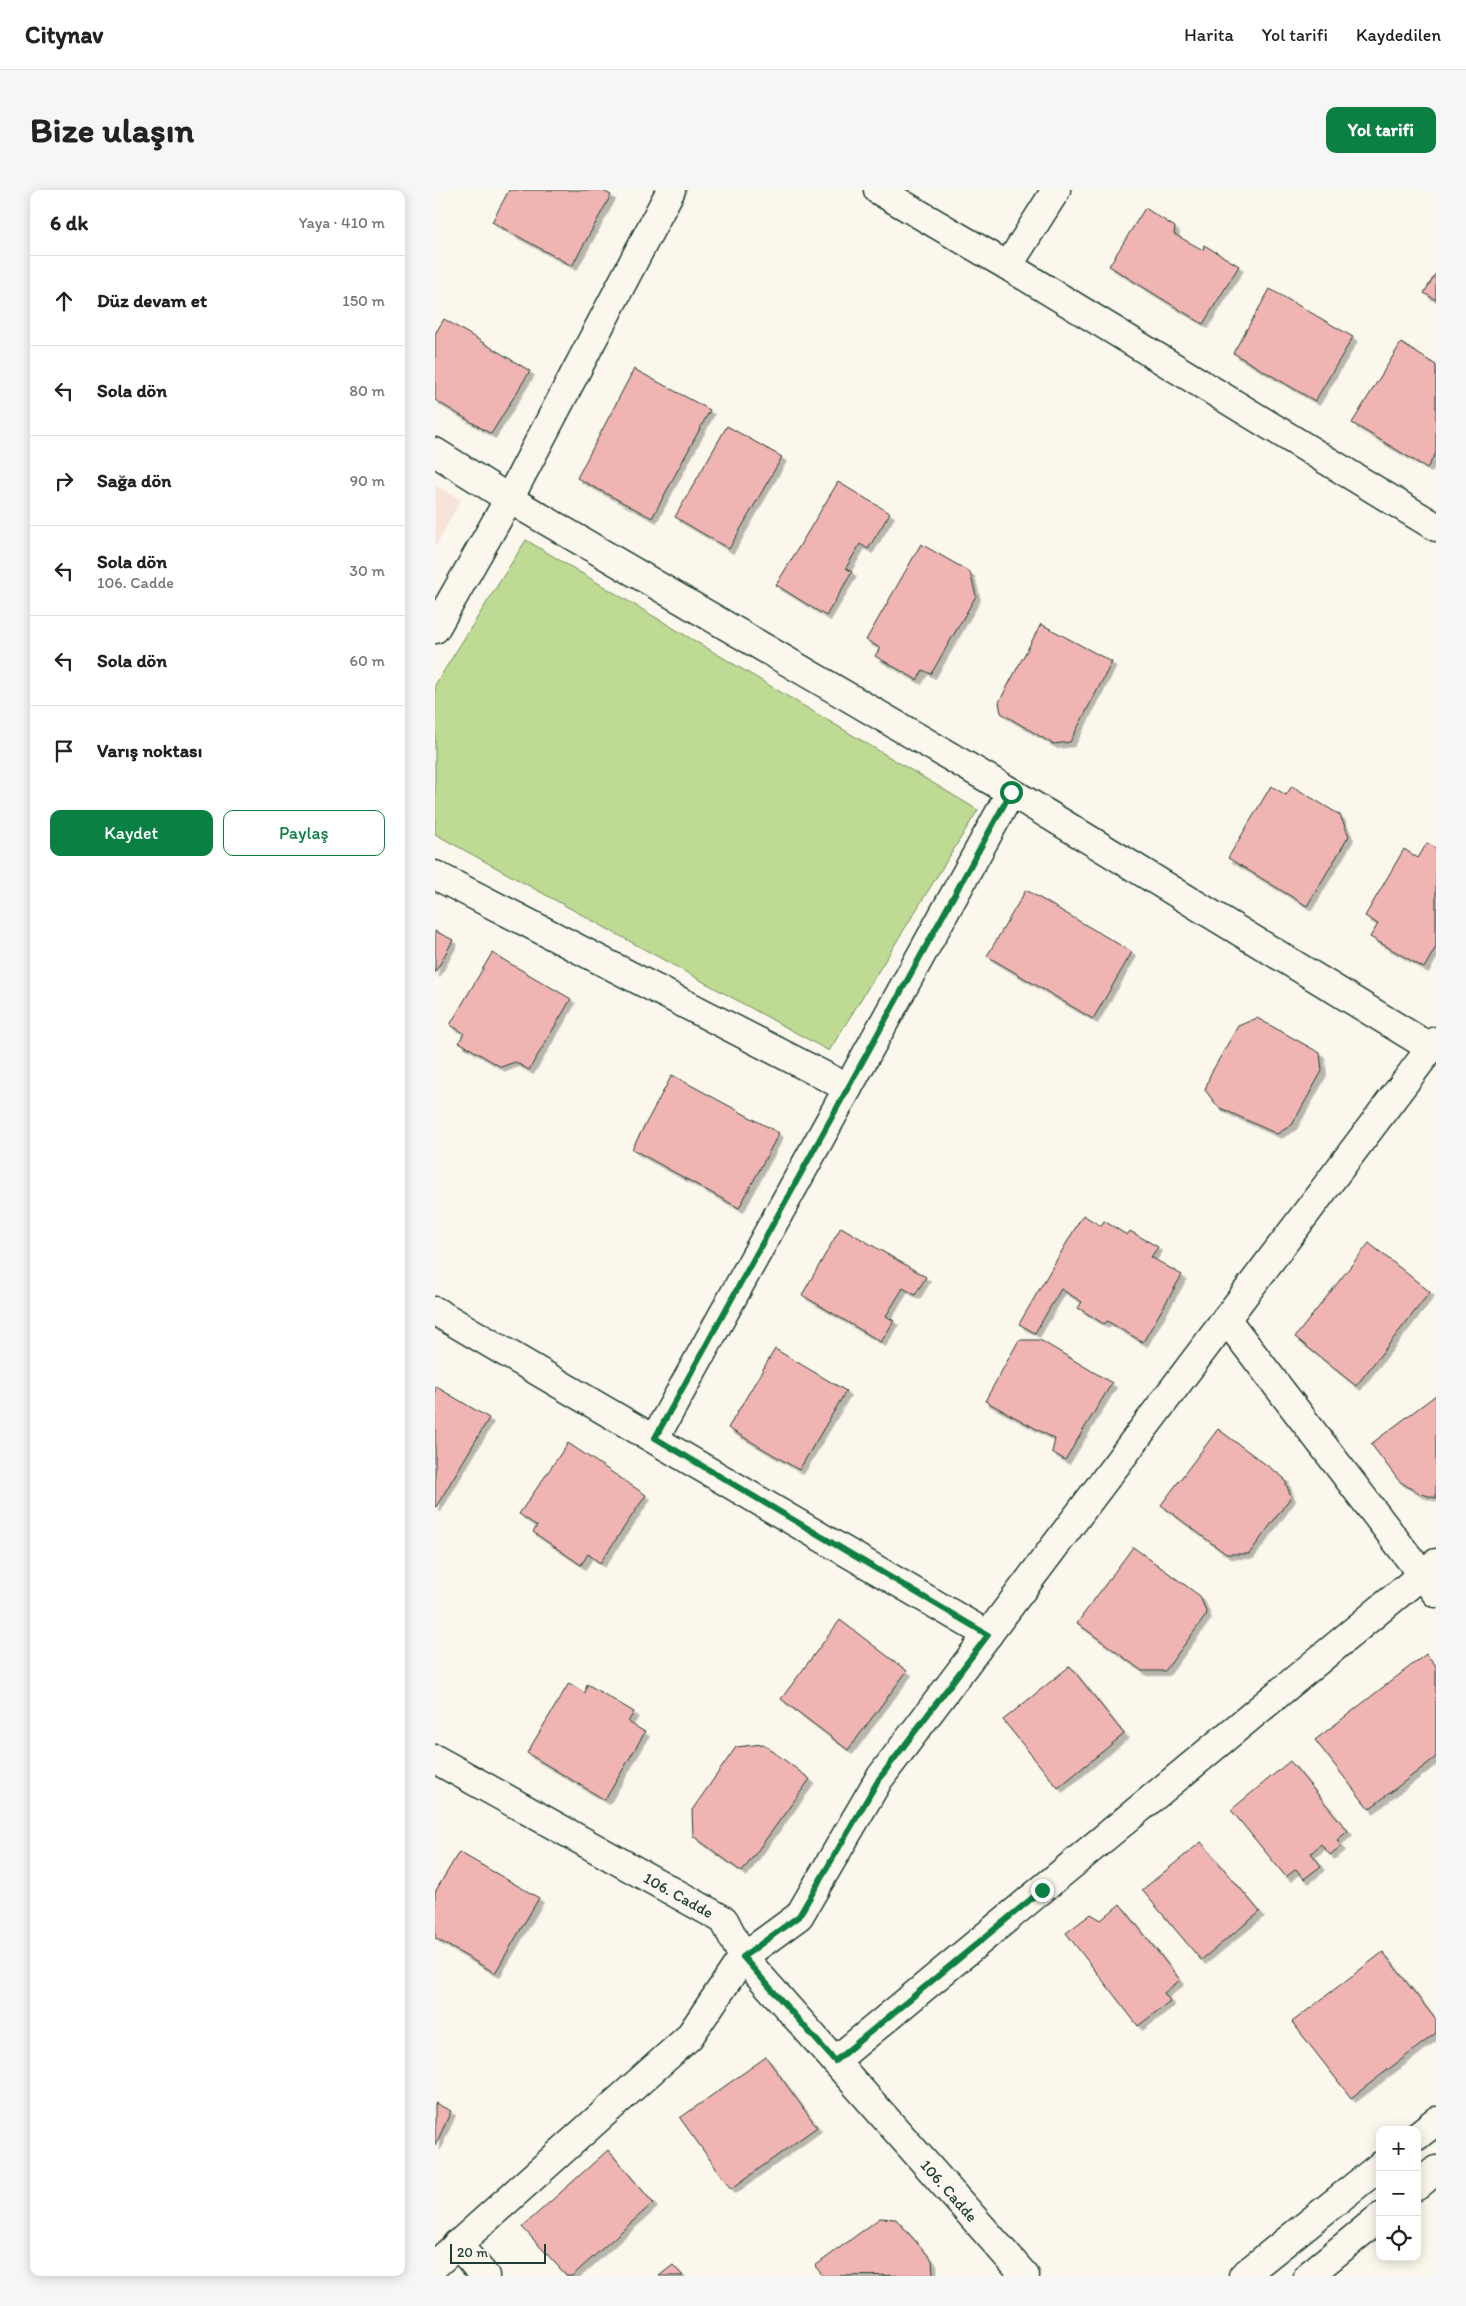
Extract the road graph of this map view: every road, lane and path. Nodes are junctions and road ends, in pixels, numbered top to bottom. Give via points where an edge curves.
1 (671, 190) edge
2 (878, 190) edge
3 (1057, 190) edge
4 (1008, 266) junction
5 (435, 452) edge
6 (509, 499) junction
7 (1436, 527) edge
8 (435, 628) edge
9 (1011, 792) junction
10 (435, 875) edge
11 (1433, 1044) edge
12 (848, 1088) junction
13 (435, 1311) edge
14 (1226, 1319) junction
15 (655, 1438) junction
16 (1431, 1577) edge
17 (988, 1635) junction
18 (435, 1759) edge
19 (743, 1957) junction
20 (835, 2061) junction
21 (1436, 2121) edge
22 (1421, 2133) edge
23 (1376, 2169) edge
24 (1436, 2170) edge
25 (1421, 2183) edge
26 (1376, 2220) edge
27 (457, 2244) junction
28 (435, 2265) edge
29 (485, 2276) edge
30 (1025, 2276) edge
31 (1243, 2276) edge
32 (1308, 2276) edge

1 - 6 street
2 - 4 street
3 - 4 street
4 - 7 street
5 - 6 street
6 - 8 street
6 - 9 street
9 - 11 street
9 - 12 street
10 - 12 street
11 - 14 street
12 - 15 street
13 - 15 street
14 - 16 street
14 - 17 street
15 - 17 street
16 - 20 street
17 - 19 street via 879,1779 799,1916
18 - 19 street, 106. Cadde via 724,1920
19 - 20 street, 106. Cadde
19 - 27 street via 689,2037
20 - 30 street, 106. Cadde
21 - 22 street
23 - 31 street
24 - 25 street
26 - 32 street
27 - 28 street
27 - 29 street

